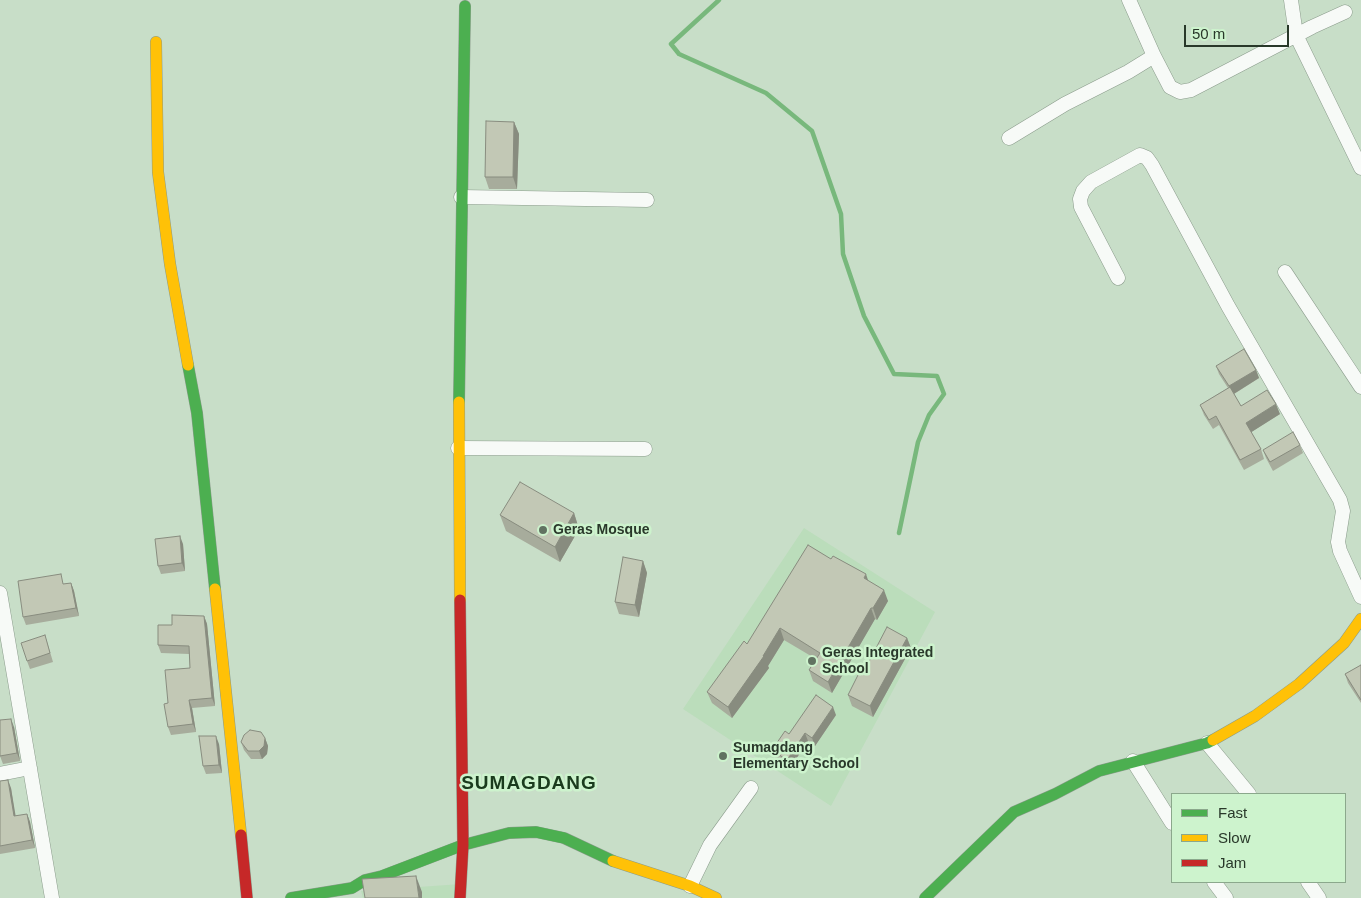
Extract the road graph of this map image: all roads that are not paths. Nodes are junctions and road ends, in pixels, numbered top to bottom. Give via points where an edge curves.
1 (1129, 0) edge
2 (1291, 0) edge
3 (465, 6) dead end
4 (1345, 12) dead end
5 (1296, 35) junction
6 (156, 42) dead end
7 (1154, 56) junction
8 (1009, 138) dead end
9 (1361, 168) edge
10 (461, 197) junction
11 (646, 200) dead end
12 (1285, 272) dead end
13 (1118, 278) dead end
14 (1361, 387) edge
15 (458, 448) junction
16 (645, 449) dead end
17 (0, 593) edge
18 (1361, 597) edge
19 (1361, 619) edge
20 (1207, 742) junction
21 (1133, 761) junction
22 (30, 768) junction
23 (0, 774) edge
24 (750, 788) dead end
25 (1248, 793) edge
26 (1171, 822) edge
27 (463, 845) junction
28 (1215, 883) edge
29 (1309, 883) edge
30 (690, 886) junction
31 (52, 898) edge
32 (247, 898) edge
33 (291, 898) edge
34 (460, 898) edge
35 (716, 898) edge
36 (925, 898) edge
37 (1226, 898) edge
38 (1319, 898) edge

1 - 7 street
2 - 5 street
3 - 10 street
4 - 5 street
5 - 7 street via 1185,92 1170,87
5 - 9 street
6 - 32 street via 158,172 170,264 197,413
7 - 8 street
10 - 11 street
10 - 15 street
12 - 14 street
13 - 18 street via 1081,207 1080,199 1091,182 1140,155 1152,165 1228,306 1340,500 1343,511 1338,542
15 - 16 street
15 - 27 street
17 - 22 street
19 - 20 street via 1344,643 1299,684 1255,716
20 - 21 street
20 - 25 street
21 - 26 street
21 - 36 street via 1099,771 1014,812
22 - 23 street
22 - 31 street
24 - 30 street via 710,845
27 - 30 street via 509,833 536,832 564,838 607,859
27 - 33 street via 365,880 352,888
27 - 34 street
28 - 37 street
29 - 38 street
30 - 35 street

